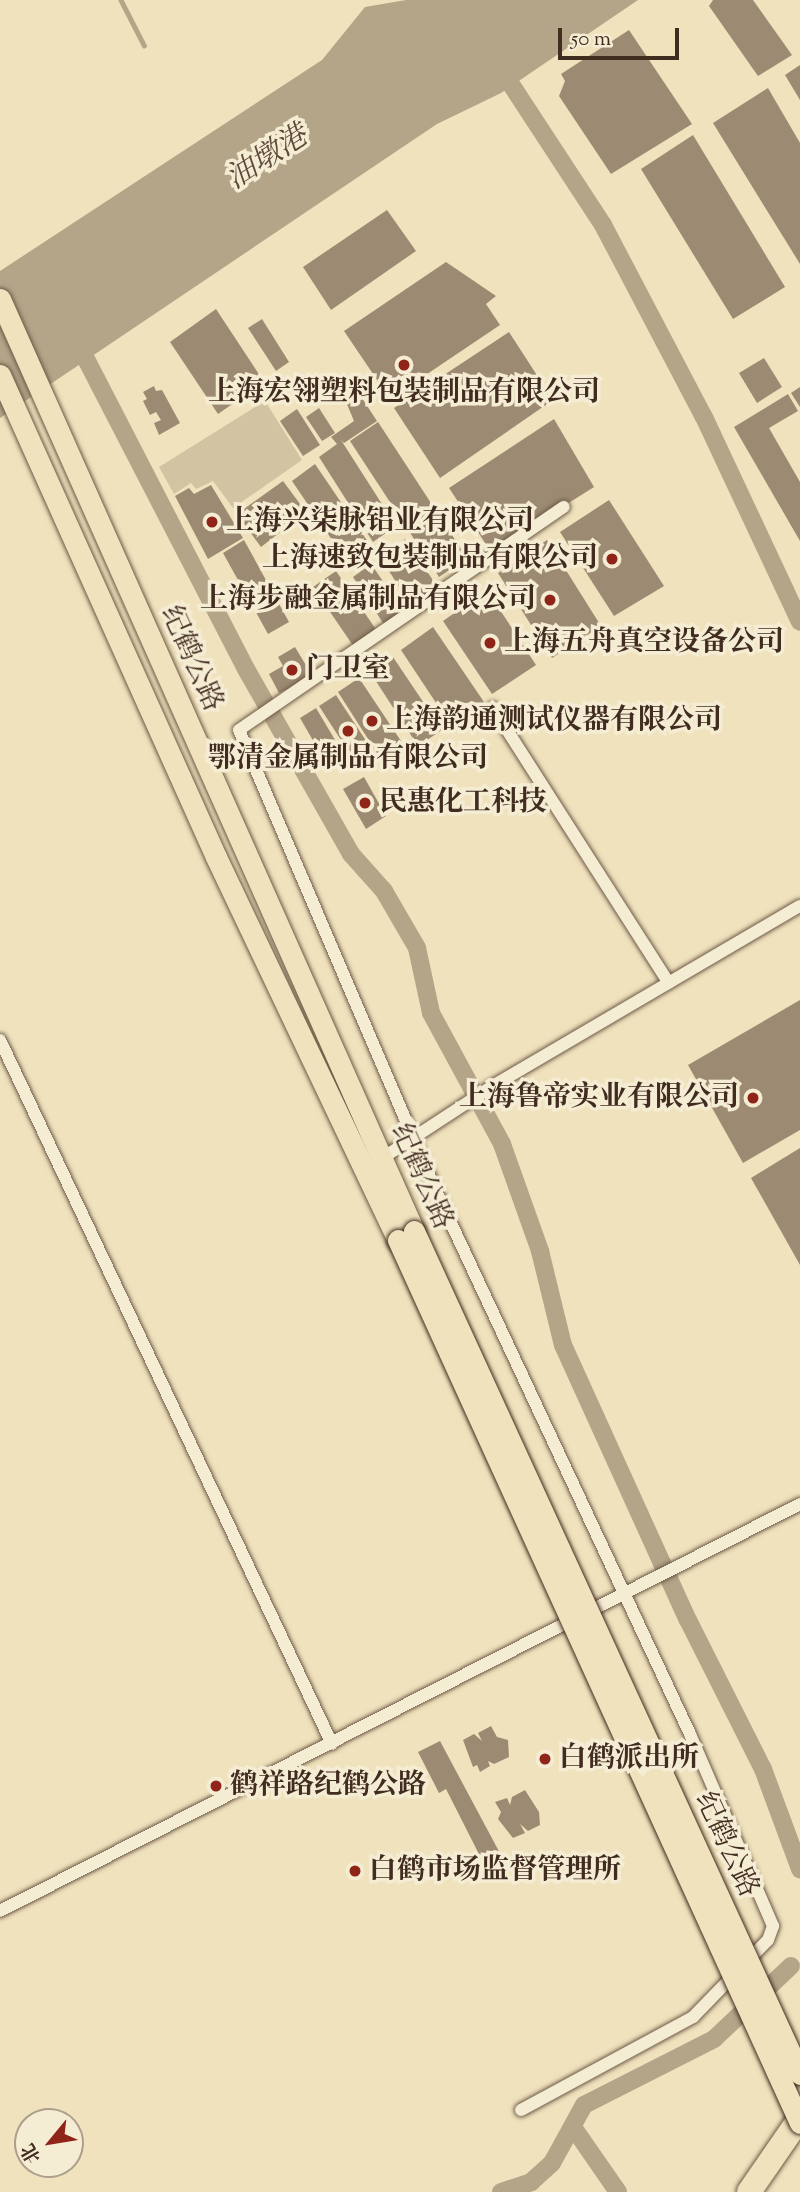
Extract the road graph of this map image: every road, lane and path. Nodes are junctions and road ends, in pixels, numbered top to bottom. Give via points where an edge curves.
1 (0, 299) edge
2 (0, 375) edge
3 (564, 507) dead end
4 (493, 708) dead end
5 (800, 906) edge
6 (669, 983) junction
7 (0, 1040) edge
8 (414, 1139) junction
9 (381, 1159) junction
10 (406, 1235) junction
11 (800, 1504) edge
12 (623, 1595) junction
13 (332, 1744) junction
14 (0, 1911) edge
15 (800, 2074) edge
16 (521, 2110) dead end
17 (800, 2121) edge
18 (749, 2192) edge

1 - 9 main road, 纪鹤公路
2 - 10 main road, 纪鹤公路 via 216,857
3 - 8 street via 239,730
4 - 6 street
5 - 6 street
6 - 8 street via 491,1087
7 - 13 street
8 - 9 street
8 - 12 street
9 - 10 main road, 纪鹤公路
10 - 15 main road, 纪鹤公路, bridge
10 - 17 main road, 纪鹤公路, bridge
11 - 12 street
12 - 13 street
12 - 16 street via 773,1926 768,1940 693,2017
13 - 14 street
17 - 18 highway

